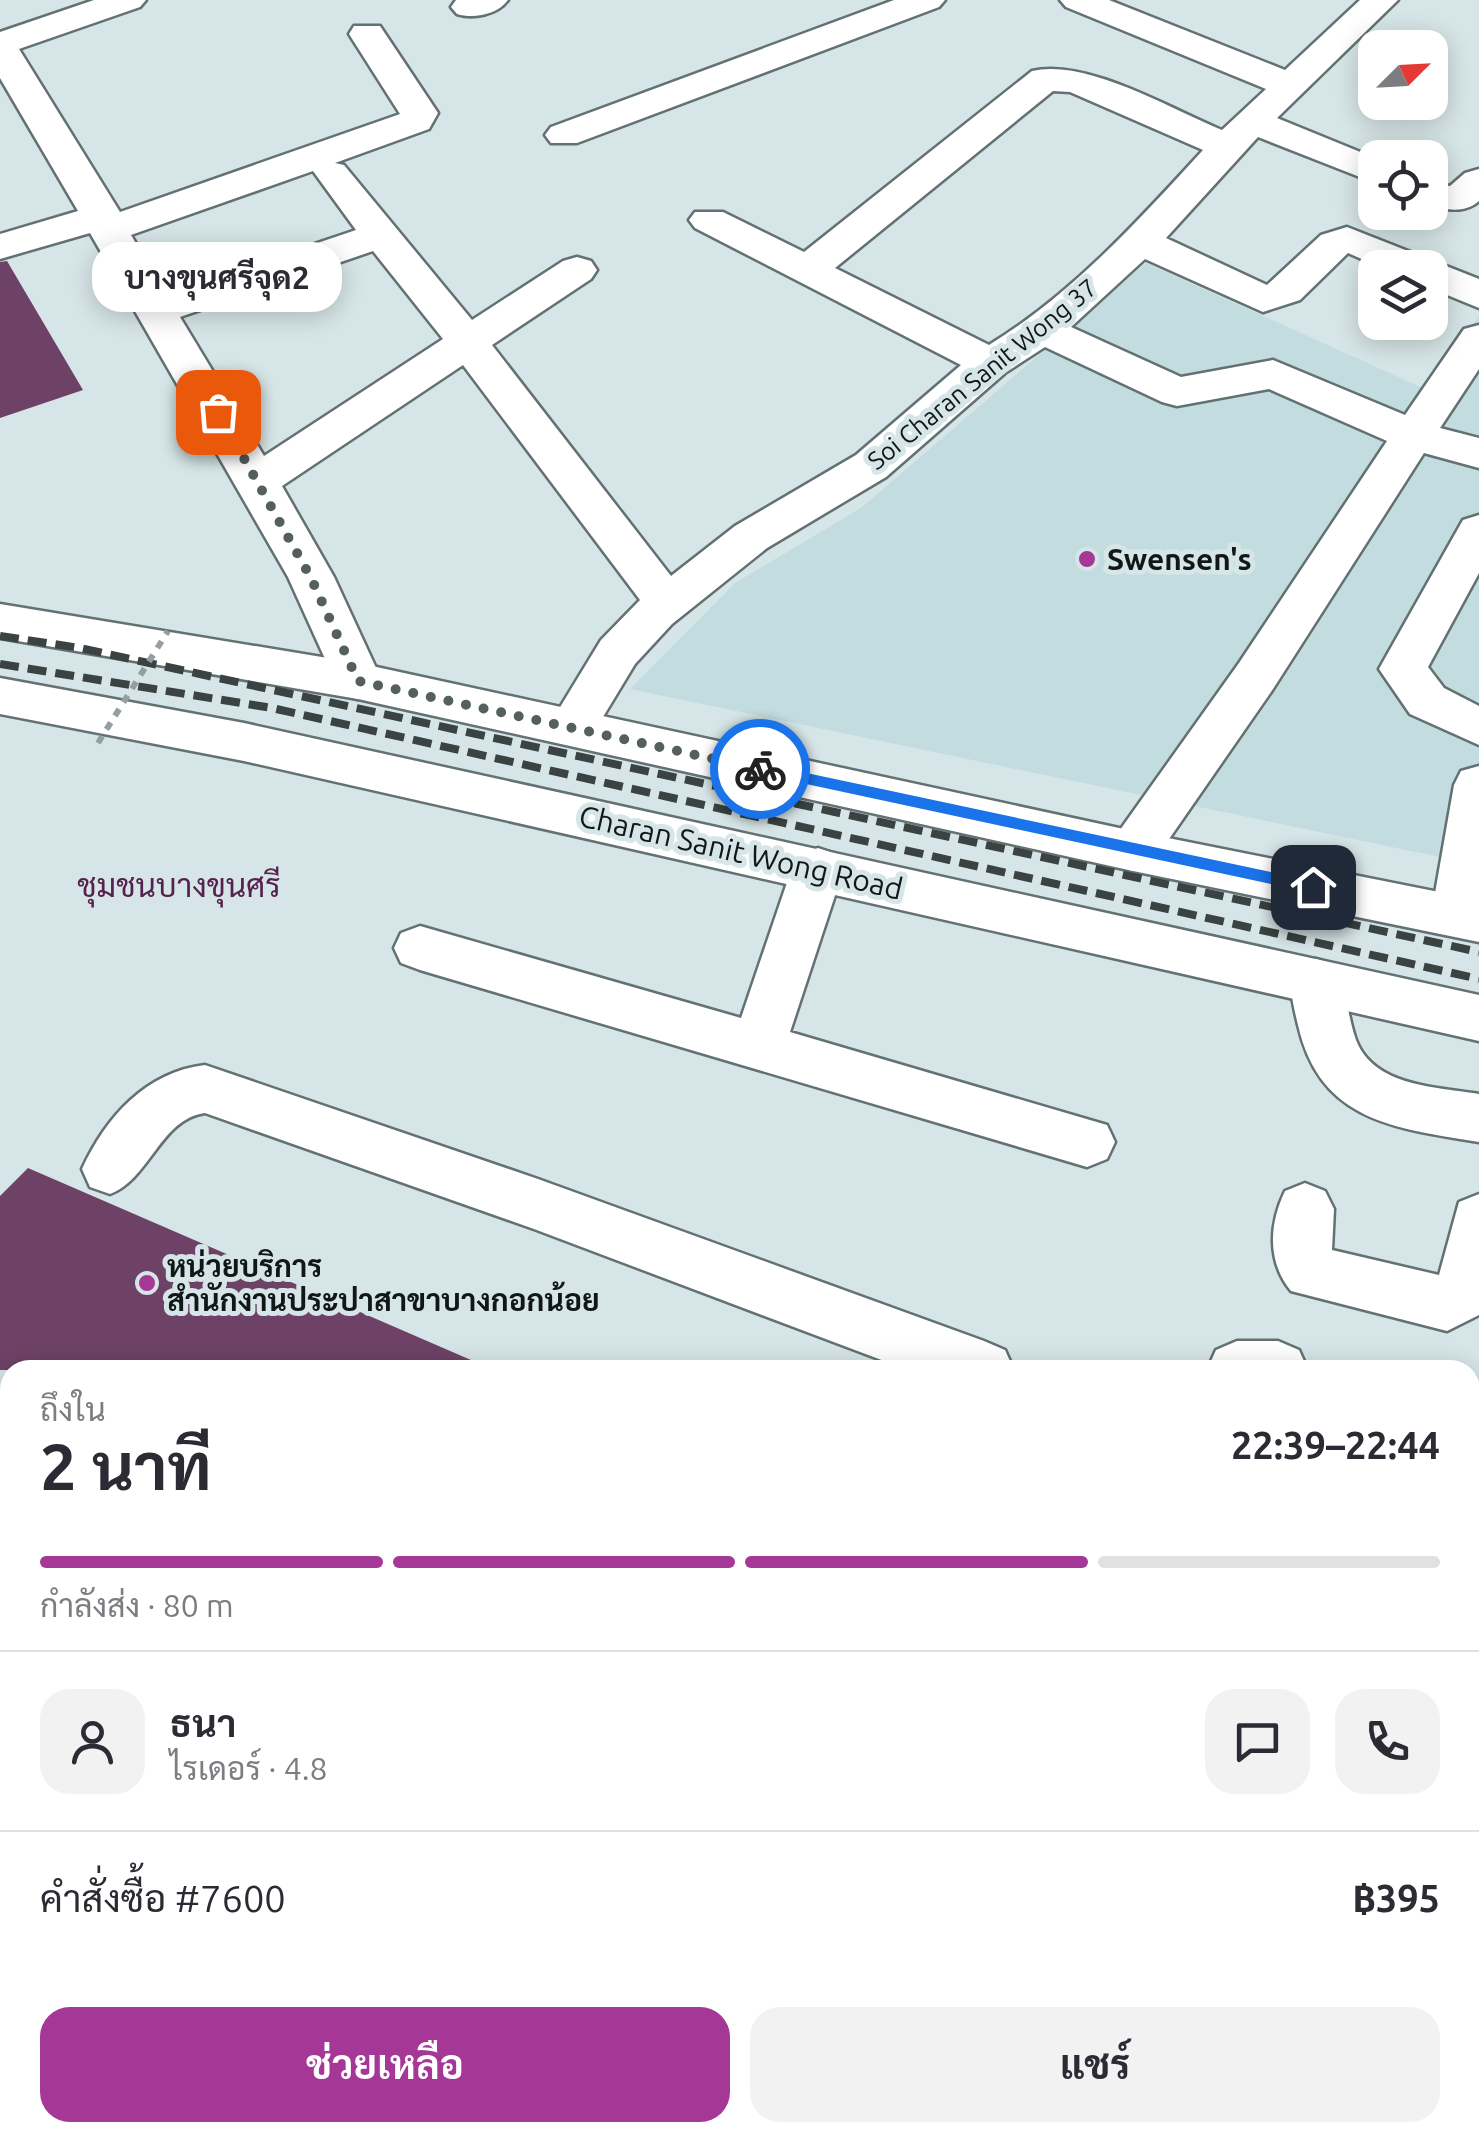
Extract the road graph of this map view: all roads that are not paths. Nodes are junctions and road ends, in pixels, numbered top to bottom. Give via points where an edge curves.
1 (128, 0) edge
2 (927, 0) edge
3 (1078, 0) edge
4 (1380, 0) edge
5 (367, 34) dead end
6 (0, 45) edge
7 (11, 86) edge
8 (1292, 86) junction
9 (564, 134) dead end
10 (1240, 134) junction
11 (1358, 167) edge
12 (330, 173) dead end
13 (1479, 181) edge
14 (1448, 198) edge
15 (709, 220) dead end
16 (107, 223) junction
17 (378, 236) junction
18 (1141, 242) junction
19 (0, 247) edge
20 (1375, 250) edge
21 (577, 270) dead end
22 (806, 271) junction
23 (1448, 280) edge
24 (1479, 295) edge
25 (160, 310) junction
26 (1043, 330) junction
27 (1479, 338) edge
28 (467, 341) junction
29 (990, 362) junction
30 (1415, 436) junction
31 (1479, 453) edge
32 (258, 480) junction
33 (1479, 531) edge
34 (668, 603) junction
35 (0, 620) edge
36 (358, 681) junction
37 (0, 696) edge
38 (572, 727) junction
39 (1479, 727) edge
40 (1479, 785) edge
41 (1133, 851) junction
42 (818, 868) junction
43 (1468, 918) edge
44 (420, 948) dead end
45 (1316, 981) junction
46 (1479, 1018) edge
47 (758, 1048) junction
48 (1479, 1118) edge
49 (1087, 1142) dead end
50 (110, 1169) dead end
51 (1305, 1209) dead end
52 (1479, 1220) edge
53 (957, 1360) edge

1 - 6 street
2 - 9 street
3 - 8 street
4 - 8 street, Soi Charan Sanit Wong 37
5 - 16 street via 419,113 416,121
6 - 7 street
7 - 16 street
8 - 10 street, Soi Charan Sanit Wong 37
10 - 11 street
10 - 18 street, Soi Charan Sanit Wong 37
10 - 22 street via 1078,82 1045,80
12 - 17 street
13 - 14 street via 1458,199
15 - 22 street
16 - 19 street
16 - 25 street
17 - 25 street
17 - 28 street
18 - 20 street via 1263,299 1283,294 1321,252 1348,239
18 - 26 street, Soi Charan Sanit Wong 37
21 - 28 street
22 - 29 street
23 - 24 street
25 - 32 street
26 - 29 street, Soi Charan Sanit Wong 37
26 - 30 street via 1176,392 1273,374
27 - 30 street
28 - 32 street
28 - 34 street
29 - 34 street, Soi Charan Sanit Wong 37 via 870,466 751,536
30 - 31 street
30 - 41 street
32 - 36 street
33 - 39 street via 1403,669 1427,700
34 - 38 street, Soi Charan Sanit Wong 37 via 618,652
35 - 36 street
36 - 38 street
37 - 42 street, Charan Sanit Wong Road via 244,742
38 - 41 street
40 - 43 street
41 - 43 street
42 - 45 street, Charan Sanit Wong Road
42 - 47 street
44 - 47 street
45 - 46 street, Charan Sanit Wong Road
45 - 48 street via 1332,1050 1347,1076 1376,1098
47 - 49 street
50 - 53 street via 164,1100 182,1089 204,1089
51 - 52 street via 1302,1260 1312,1272 1448,1304 1470,1286

